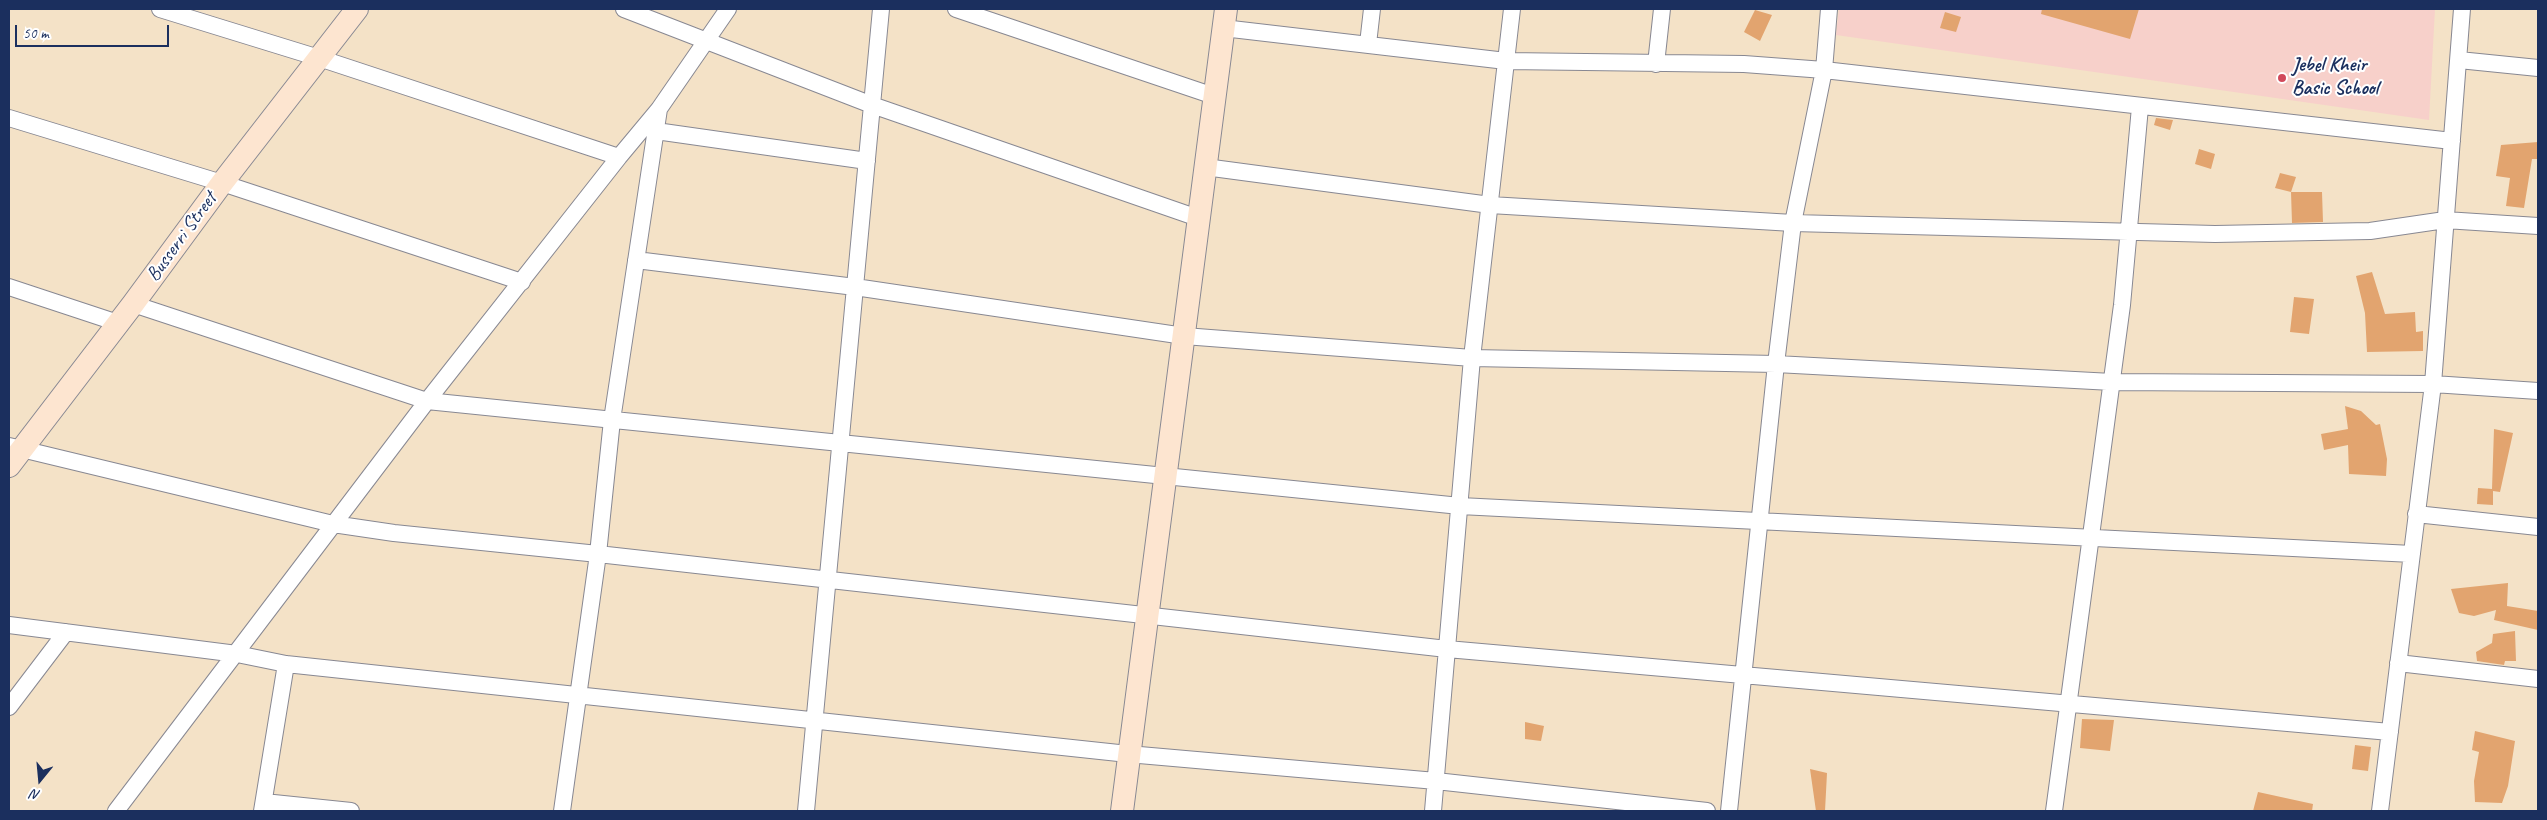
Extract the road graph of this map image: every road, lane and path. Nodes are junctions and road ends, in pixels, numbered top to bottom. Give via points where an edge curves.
1 (160, 9) edge
2 (357, 9) edge
3 (624, 9) edge
4 (728, 9) edge
5 (881, 9) edge
6 (956, 9) edge
7 (1372, 9) edge
8 (1512, 9) edge
9 (1662, 9) edge
10 (1829, 9) edge
11 (2462, 9) edge
12 (1224, 18) edge
13 (705, 40) junction
14 (1368, 44) junction
15 (319, 58) junction
16 (1506, 60) junction
17 (2459, 60) junction
18 (1656, 64) junction
19 (2538, 68) edge
20 (1824, 70) junction
21 (1214, 96) junction
22 (872, 105) junction
23 (2140, 107) junction
24 (659, 109) junction
25 (9, 118) edge
26 (656, 131) junction
27 (2452, 142) junction
28 (619, 156) junction
29 (867, 161) junction
30 (1205, 168) junction
31 (222, 183) junction
32 (1490, 205) junction
33 (1198, 218) junction
34 (2446, 220) junction
35 (1793, 223) junction
36 (2538, 226) edge
37 (2131, 231) junction
38 (636, 260) junction
39 (522, 282) junction
40 (9, 287) edge
41 (855, 288) junction
42 (133, 304) junction
43 (118, 323) junction
44 (1184, 336) junction
45 (1472, 358) junction
46 (1776, 364) junction
47 (2112, 382) junction
48 (2433, 384) junction
49 (2538, 391) edge
50 (427, 401) junction
51 (612, 420) junction
52 (841, 443) junction
53 (13, 454) edge
54 (1164, 475) junction
55 (1460, 506) junction
56 (2416, 514) junction
57 (1759, 521) junction
58 (333, 524) junction
59 (2538, 527) edge
60 (2091, 537) junction
61 (598, 554) junction
62 (2412, 554) junction
63 (828, 580) junction
64 (1146, 615) junction
65 (9, 625) edge
66 (66, 632) junction
67 (1447, 649) junction
68 (237, 654) junction
69 (2398, 663) junction
70 (286, 664) junction
71 (1743, 675) junction
72 (2538, 679) edge
73 (576, 695) junction
74 (2069, 704) junction
75 (9, 708) edge
76 (815, 720) junction
77 (2390, 732) junction
78 (1128, 754) junction
79 (1436, 781) junction
80 (263, 806) edge
81 (116, 811) edge
82 (351, 811) edge
83 (562, 811) edge
84 (806, 811) edge
85 (1122, 811) edge
86 (1433, 811) edge
87 (1707, 811) edge
88 (1729, 811) edge
89 (2054, 811) edge
90 (2380, 811) edge

1 - 15 street
2 - 15 street, Busserri Street
3 - 13 street
4 - 13 street
5 - 22 street
6 - 21 street
7 - 14 street
8 - 16 street
9 - 18 street
10 - 20 street
11 - 17 street
12 - 14 street
12 - 21 street
13 - 22 street
13 - 24 street
14 - 16 street
15 - 28 street
15 - 31 street, Busserri Street
16 - 18 street
16 - 32 street
17 - 19 street
17 - 27 street
18 - 20 street via 1744,64
20 - 23 street
20 - 35 street
21 - 30 street
22 - 29 street
22 - 33 street
23 - 27 street
23 - 37 street
24 - 26 street
24 - 28 street
25 - 31 street
26 - 29 street
26 - 38 street
27 - 34 street
28 - 39 street
29 - 41 street
30 - 32 street
30 - 33 street
31 - 39 street
31 - 42 street, Busserri Street
32 - 35 street
32 - 45 street
33 - 44 street
34 - 36 street
34 - 37 street via 2370,231 2214,234
34 - 48 street
35 - 37 street
35 - 46 street
37 - 47 street
38 - 41 street
38 - 51 street
39 - 50 street
40 - 43 street
41 - 44 street
41 - 52 street
42 - 43 street, Busserri Street
42 - 50 street
43 - 53 street, Busserri Street
44 - 45 street
44 - 54 street
45 - 46 street
45 - 55 street
46 - 47 street
46 - 57 street
47 - 48 street
47 - 60 street
48 - 49 street
48 - 56 street
50 - 51 street
50 - 58 street
51 - 52 street
51 - 61 street
52 - 54 street
52 - 63 street
53 - 58 street
54 - 55 street
54 - 64 street
55 - 57 street
55 - 67 street
56 - 59 street
56 - 62 street
57 - 60 street
57 - 71 street
58 - 61 street
58 - 68 street
60 - 62 street
60 - 74 street
61 - 63 street
61 - 73 street
62 - 69 street
63 - 64 street
63 - 76 street
64 - 67 street
64 - 78 street
65 - 66 street
66 - 68 street
66 - 75 street
67 - 71 street
67 - 79 street
68 - 70 street
68 - 81 street
69 - 72 street
69 - 77 street
70 - 73 street
70 - 80 street
71 - 74 street
71 - 88 street
73 - 76 street
73 - 83 street
74 - 77 street
74 - 89 street
76 - 78 street
76 - 84 street
77 - 90 street
78 - 79 street
78 - 85 street
79 - 86 street
79 - 87 street
80 - 82 street

